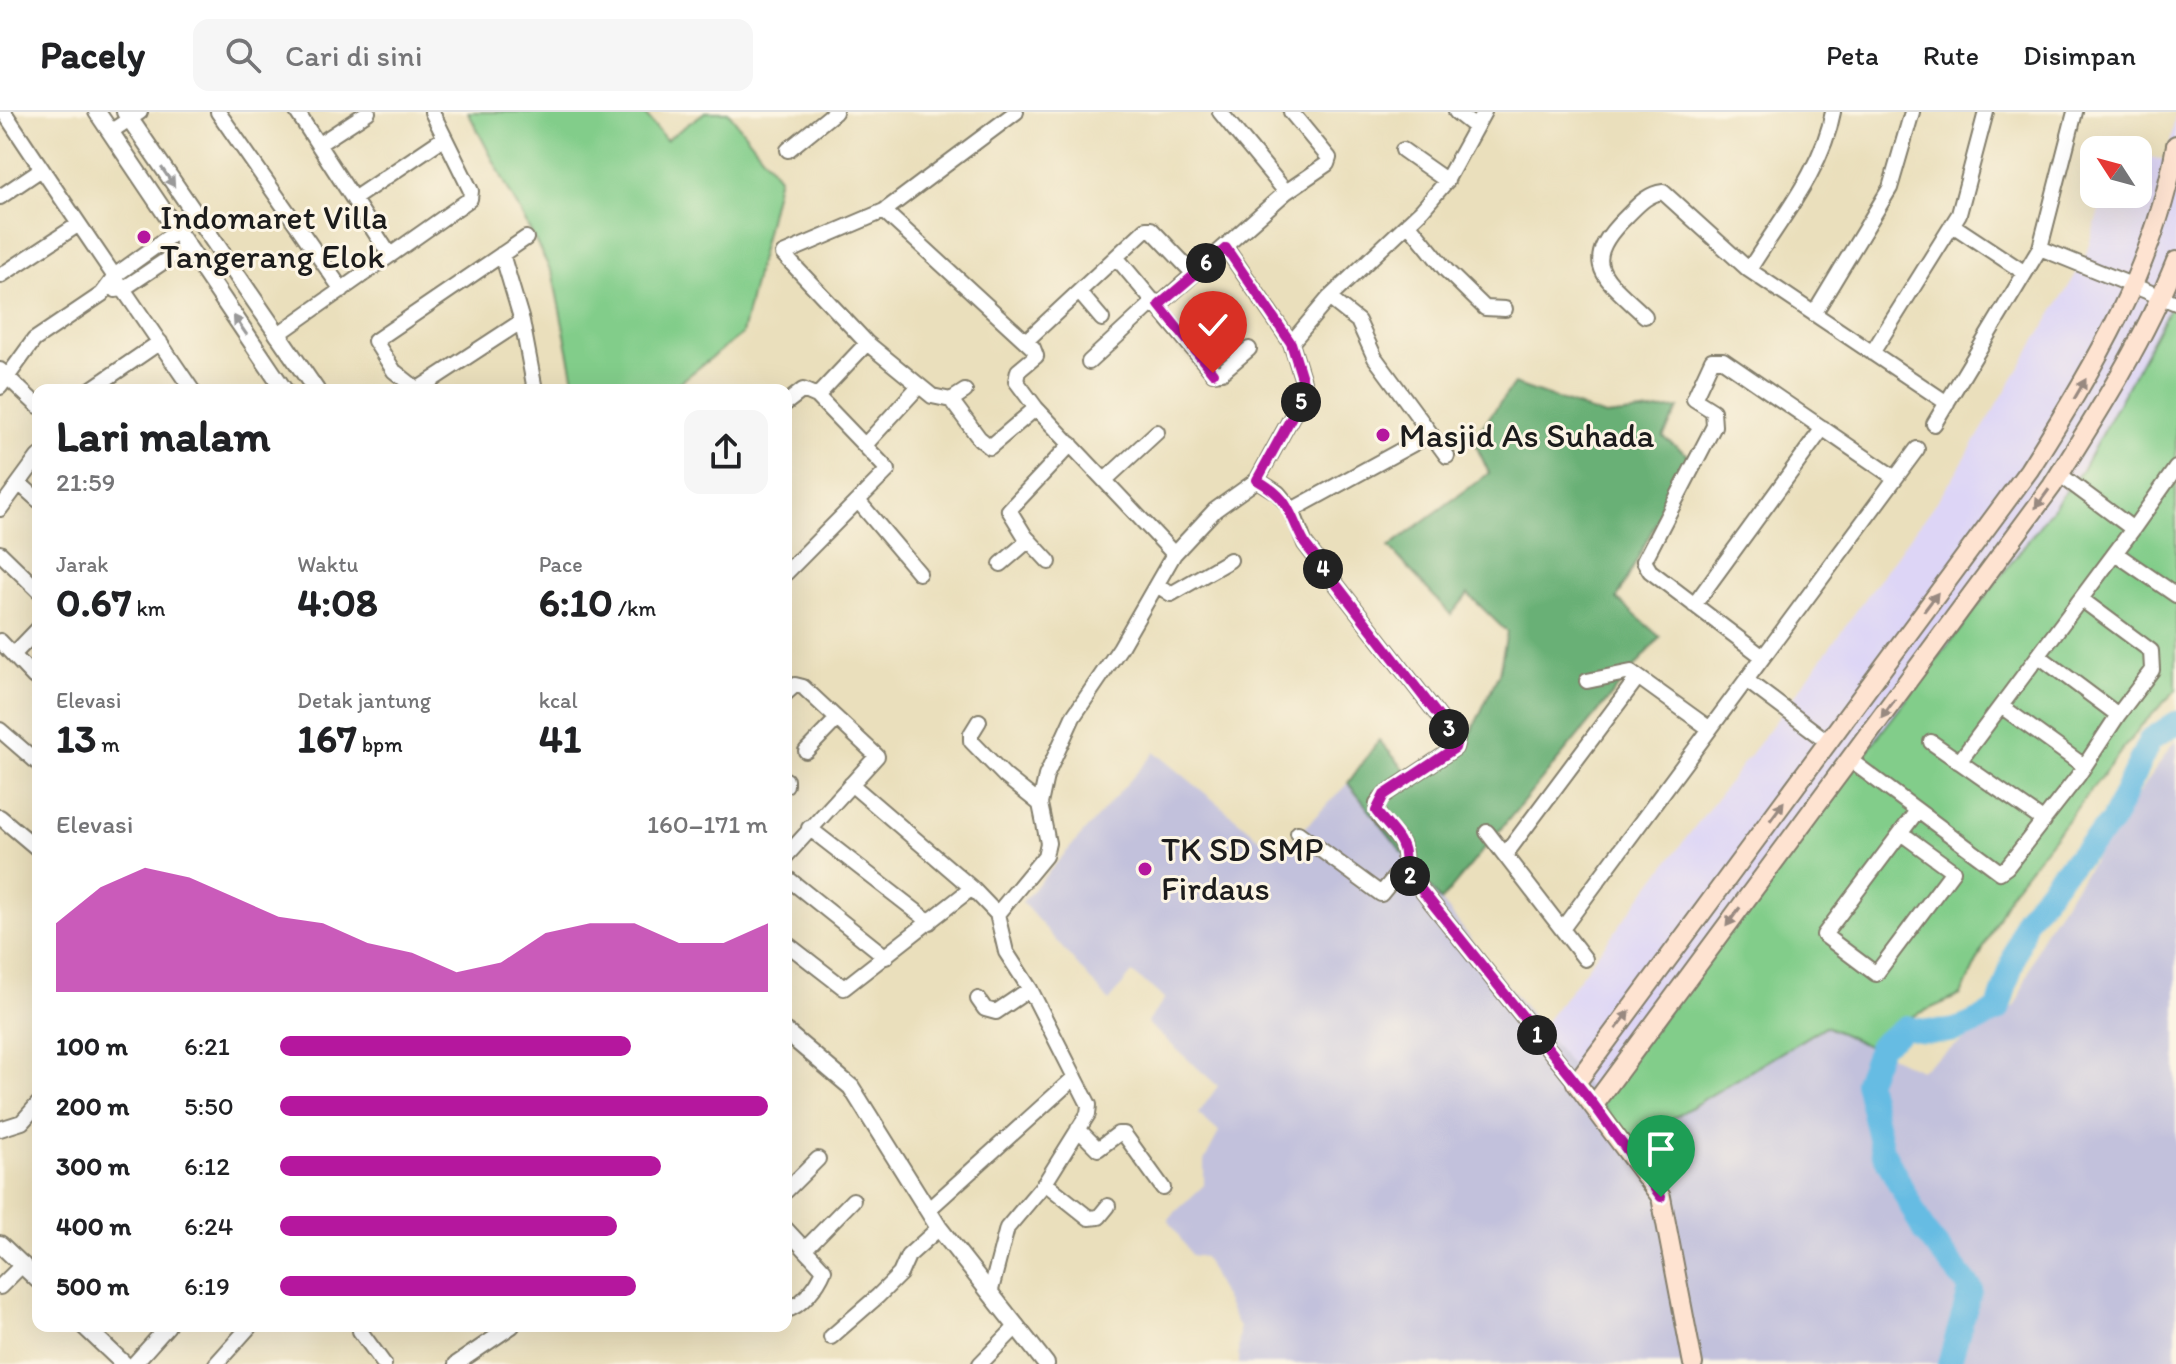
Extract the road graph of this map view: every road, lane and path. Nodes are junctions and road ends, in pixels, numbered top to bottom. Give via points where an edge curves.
1 (218, 112) edge
2 (297, 112) edge
3 (368, 112) edge
4 (432, 112) edge
5 (835, 112) edge
6 (993, 112) edge
7 (1016, 112) edge
8 (1220, 112) edge
9 (1291, 112) edge
10 (1456, 112) edge
11 (1484, 112) edge
12 (1833, 112) edge
13 (1912, 112) edge
14 (1986, 112) edge
15 (2075, 112) edge
16 (131, 114) edge
17 (4, 117) edge
18 (105, 119) edge
19 (1004, 124) junction
20 (1475, 127) junction
21 (444, 138) junction
22 (319, 144) junction
23 (2176, 145) edge
24 (788, 150) dead end
25 (1403, 150) dead end
26 (40, 170) junction
27 (1447, 181) junction
28 (1286, 192) junction
29 (0, 197) edge
30 (355, 198) junction
31 (884, 211) junction
32 (1408, 223) junction
33 (79, 224) junction
34 (201, 226) junction
35 (1954, 226) junction
36 (526, 238) dead end
37 (182, 239) junction
38 (1226, 248) junction
39 (2040, 248) junction
40 (389, 254) junction
41 (502, 254) junction
42 (1116, 257) junction
43 (2176, 261) edge
44 (1749, 270) junction
45 (1193, 273) junction
46 (2025, 273) junction
47 (117, 274) junction
48 (0, 276) edge
49 (126, 287) junction
50 (342, 290) junction
51 (1079, 292) junction
52 (2153, 293) edge
53 (102, 294) junction
54 (1329, 298) junction
55 (1157, 303) junction
56 (1505, 309) dead end
57 (1814, 314) junction
58 (1645, 316) dead end
59 (1102, 319) dead end
60 (522, 321) junction
61 (277, 335) junction
62 (1026, 341) junction
63 (160, 342) junction
64 (867, 343) junction
65 (1291, 343) junction
66 (1249, 349) dead end
67 (1872, 353) junction
68 (1089, 362) dead end
69 (3, 378) edge
70 (108, 384) edge
71 (188, 384) edge
72 (280, 384) edge
73 (312, 384) edge
74 (410, 384) edge
75 (427, 384) edge
76 (536, 384) edge
77 (919, 386) junction
78 (965, 391) dead end
79 (817, 396) junction
80 (792, 398) edge
81 (951, 400) junction
82 (32, 401) edge
83 (1947, 403) junction
84 (1036, 408) junction
85 (1934, 424) dead end
86 (1823, 428) junction
87 (1157, 432) dead end
88 (1431, 434) junction
89 (1071, 444) junction
90 (865, 445) junction
91 (1917, 449) dead end
92 (1447, 456) dead end
93 (32, 465) edge
94 (2176, 468) edge
95 (2059, 474) junction
96 (1895, 478) junction
97 (1105, 480) junction
98 (1257, 480) junction
99 (19, 483) junction
100 (32, 495) edge
101 (859, 502) junction
102 (0, 509) edge
103 (1292, 510) junction
104 (2133, 529) junction
105 (1029, 540) junction
106 (0, 553) edge
107 (2115, 553) junction
108 (1174, 554) junction
109 (1230, 560) dead end
110 (1049, 562) dead end
111 (1001, 564) dead end
112 (792, 567) edge
113 (919, 573) dead end
114 (32, 584) edge
115 (1157, 585) junction
116 (2176, 595) edge
117 (2081, 599) junction
118 (1694, 605) junction
119 (32, 635) edge
120 (0, 641) edge
121 (14, 654) junction
122 (2039, 656) junction
123 (1763, 657) junction
124 (32, 675) edge
125 (1638, 677) junction
126 (1746, 680) junction
127 (1587, 681) dead end
128 (792, 690) edge
129 (2001, 706) junction
130 (2118, 715) junction
131 (837, 719) junction
132 (979, 721) dead end
133 (1710, 729) junction
134 (0, 730) edge
135 (1827, 741) junction
136 (1931, 742) dead end
137 (806, 751) dead end
138 (32, 758) edge
139 (1850, 760) junction
140 (1959, 762) junction
141 (1812, 763) junction
142 (2084, 766) junction
143 (1833, 781) junction
144 (851, 784) junction
145 (1040, 804) junction
146 (1917, 811) junction
147 (0, 817) edge
148 (2044, 821) junction
149 (809, 828) junction
150 (1487, 832) dead end
151 (1298, 833) dead end
152 (1901, 833) junction
153 (32, 844) edge
154 (792, 849) edge
155 (1505, 855) junction
156 (1403, 867) junction
157 (792, 882) edge
158 (972, 888) junction
159 (997, 914) junction
160 (930, 922) junction
161 (1562, 929) junction
162 (792, 948) edge
163 (886, 957) junction
164 (1585, 959) dead end
165 (1030, 989) junction
166 (978, 999) dead end
167 (792, 1037) edge
168 (1075, 1077) junction
169 (1576, 1083) junction
170 (1594, 1105) junction
171 (32, 1111) edge
172 (0, 1129) edge
173 (1078, 1129) junction
174 (818, 1159) dead end
175 (1045, 1183) junction
176 (792, 1185) edge
177 (1163, 1188) dead end
178 (853, 1200) dead end
179 (1108, 1206) dead end
180 (928, 1210) junction
181 (939, 1228) junction
182 (792, 1235) edge
183 (0, 1244) edge
184 (806, 1248) junction
185 (23, 1264) junction
186 (32, 1274) edge
187 (0, 1287) edge
188 (991, 1290) junction
189 (792, 1309) edge
190 (1017, 1326) junction
191 (90, 1332) edge
192 (163, 1332) edge
193 (245, 1332) edge
194 (361, 1332) edge
195 (503, 1332) edge
196 (831, 1337) dead end
197 (124, 1364) edge
198 (134, 1364) edge
199 (216, 1364) edge
200 (384, 1364) edge
201 (456, 1364) edge
202 (980, 1364) edge
203 (1046, 1364) edge
204 (1693, 1364) edge

1 - 50 street
2 - 22 street
3 - 22 street
4 - 21 street
5 - 24 street
6 - 19 street
7 - 19 street
8 - 28 street
9 - 28 street via 1329,158
10 - 20 street
11 - 20 street
12 - 44 street via 1817,165
13 - 57 street via 1890,188
14 - 35 street via 1967,195
15 - 39 street
16 - 18 street
16 -> 34 street
17 - 26 street
18 - 37 street
19 - 31 street
20 - 27 street
21 - 30 street
21 - 40 street via 471,191 470,199
22 - 30 street
23 - 52 main road
25 - 27 street
26 - 29 street
26 - 33 street
27 - 32 street
28 - 38 street
30 - 40 street
31 - 62 street
31 - 64 street via 783,254
32 - 54 street
32 - 56 street via 1485,308
33 - 47 street
33 - 48 street
34 - 37 street
34 - 61 street
35 - 46 street
35 - 67 street
36 - 41 street
37 - 47 street
37 - 49 street
72 -> 37 street
38 - 45 street
38 - 65 street
39 - 46 street
39 - 52 street
40 - 50 street
41 - 60 street
41 - 74 street via 375,341 394,371
42 - 45 street via 1151,229
42 - 51 street
42 - 55 street
43 - 52 main road
44 - 57 street
44 - 58 street via 1670,196 1651,194 1605,237 1600,259 1613,286
45 - 55 street
46 - 83 street
47 - 49 street
47 - 53 street
49 - 53 street
49 - 63 street
50 - 61 street
51 - 59 street
51 - 62 street
52 - 95 main road via 2107,400
135 -> 52 main road
53 - 69 street via 34,340
54 - 65 street
54 - 88 street via 1358,321 1375,358
55 - 66 street via 1213,373 1222,372
55 - 68 street
57 - 67 street
60 - 75 street
60 - 76 street
61 - 73 street
62 - 84 street via 1036,356 1015,377
63 - 70 street
63 - 71 street
64 - 77 street
64 - 79 street
65 - 98 street via 1306,391
67 - 83 street
69 - 82 street
77 - 81 street
77 - 90 street
78 - 81 street
79 - 80 street via 803,390
79 - 90 street
81 - 84 street via 990,447
83 - 85 street
84 - 89 street
86 - 96 street
86 - 118 street
86 - 118 street via 1723,360 1712,360 1694,399 1713,411 1714,426 1645,557 1645,565
87 - 97 street
88 - 92 street
88 - 103 street
89 - 97 street
89 - 105 street via 1010,507 1010,516
90 - 101 street via 888,470
91 - 96 street
93 - 99 street
94 - 104 street
95 - 104 street
95 -> 139 main road
96 - 123 street
97 - 108 street
98 - 103 street
98 - 108 street via 1215,510
99 - 100 street
99 - 102 street
101 - 112 street
101 - 113 street
103 - 156 street via 1305,544 1457,740 1455,748 1377,804 1378,814 1403,845
104 - 107 street
105 - 110 street
105 - 111 street
106 - 114 street
107 - 116 street
107 - 117 street
108 - 115 street
109 - 115 street via 1171,594
115 - 145 street via 1073,717 1046,776
117 - 122 street
117 - 130 street via 2153,657 2152,670
118 - 123 street
119 - 121 street
120 - 121 street
121 - 124 street
122 - 129 street
122 - 130 street
123 - 126 street
125 - 127 street via 1631,672
125 - 133 street
125 - 155 street
126 - 133 street
126 - 135 street
128 - 131 street via 800,685
129 - 140 street
129 - 142 street
130 - 142 street
131 - 137 street
131 - 144 street via 877,754
132 - 145 street via 971,741
133 - 161 street
134 - 138 street
135 - 141 main road
136 - 140 street
139 - 143 main road
139 - 146 street
140 - 148 street
141 - 143 main road
169 -> 141 main road
142 - 148 street
143 -> 170 main road
144 - 149 street
144 - 158 street
145 - 159 street via 1048,843 1045,856
146 - 148 street via 2000,872
146 - 152 street
147 - 153 street
149 - 154 street
149 - 160 street
150 - 155 street
151 - 156 street via 1381,894
152 - 152 street via 1824,935 1876,974 1953,871
155 - 161 street
156 - 169 street
157 - 163 street
158 - 159 street
158 - 160 street
159 - 165 street via 1003,944
160 - 163 street
161 - 164 street
162 - 163 street via 842,988
165 - 166 street via 992,1012
165 - 168 street
167 - 180 street via 851,1087
168 - 173 street via 1089,1105
168 - 180 street
169 - 170 main road
170 - 204 main road via 1661,1197
171 - 172 street via 22,1122
173 - 175 street
173 - 177 street via 1098,1149 1124,1134
174 - 176 street
175 - 179 street via 1089,1218 1099,1217
175 - 188 street via 1007,1228
178 - 184 street
180 - 181 street
181 - 188 street
181 - 196 street via 908,1256 900,1274
182 - 184 street
183 - 185 street
184 - 189 street via 822,1265 823,1274
185 - 186 street
185 - 187 street
188 - 190 street
190 - 202 street
190 - 203 street
191 - 197 street
192 - 198 street
193 - 199 street
194 - 200 street
195 - 201 street

